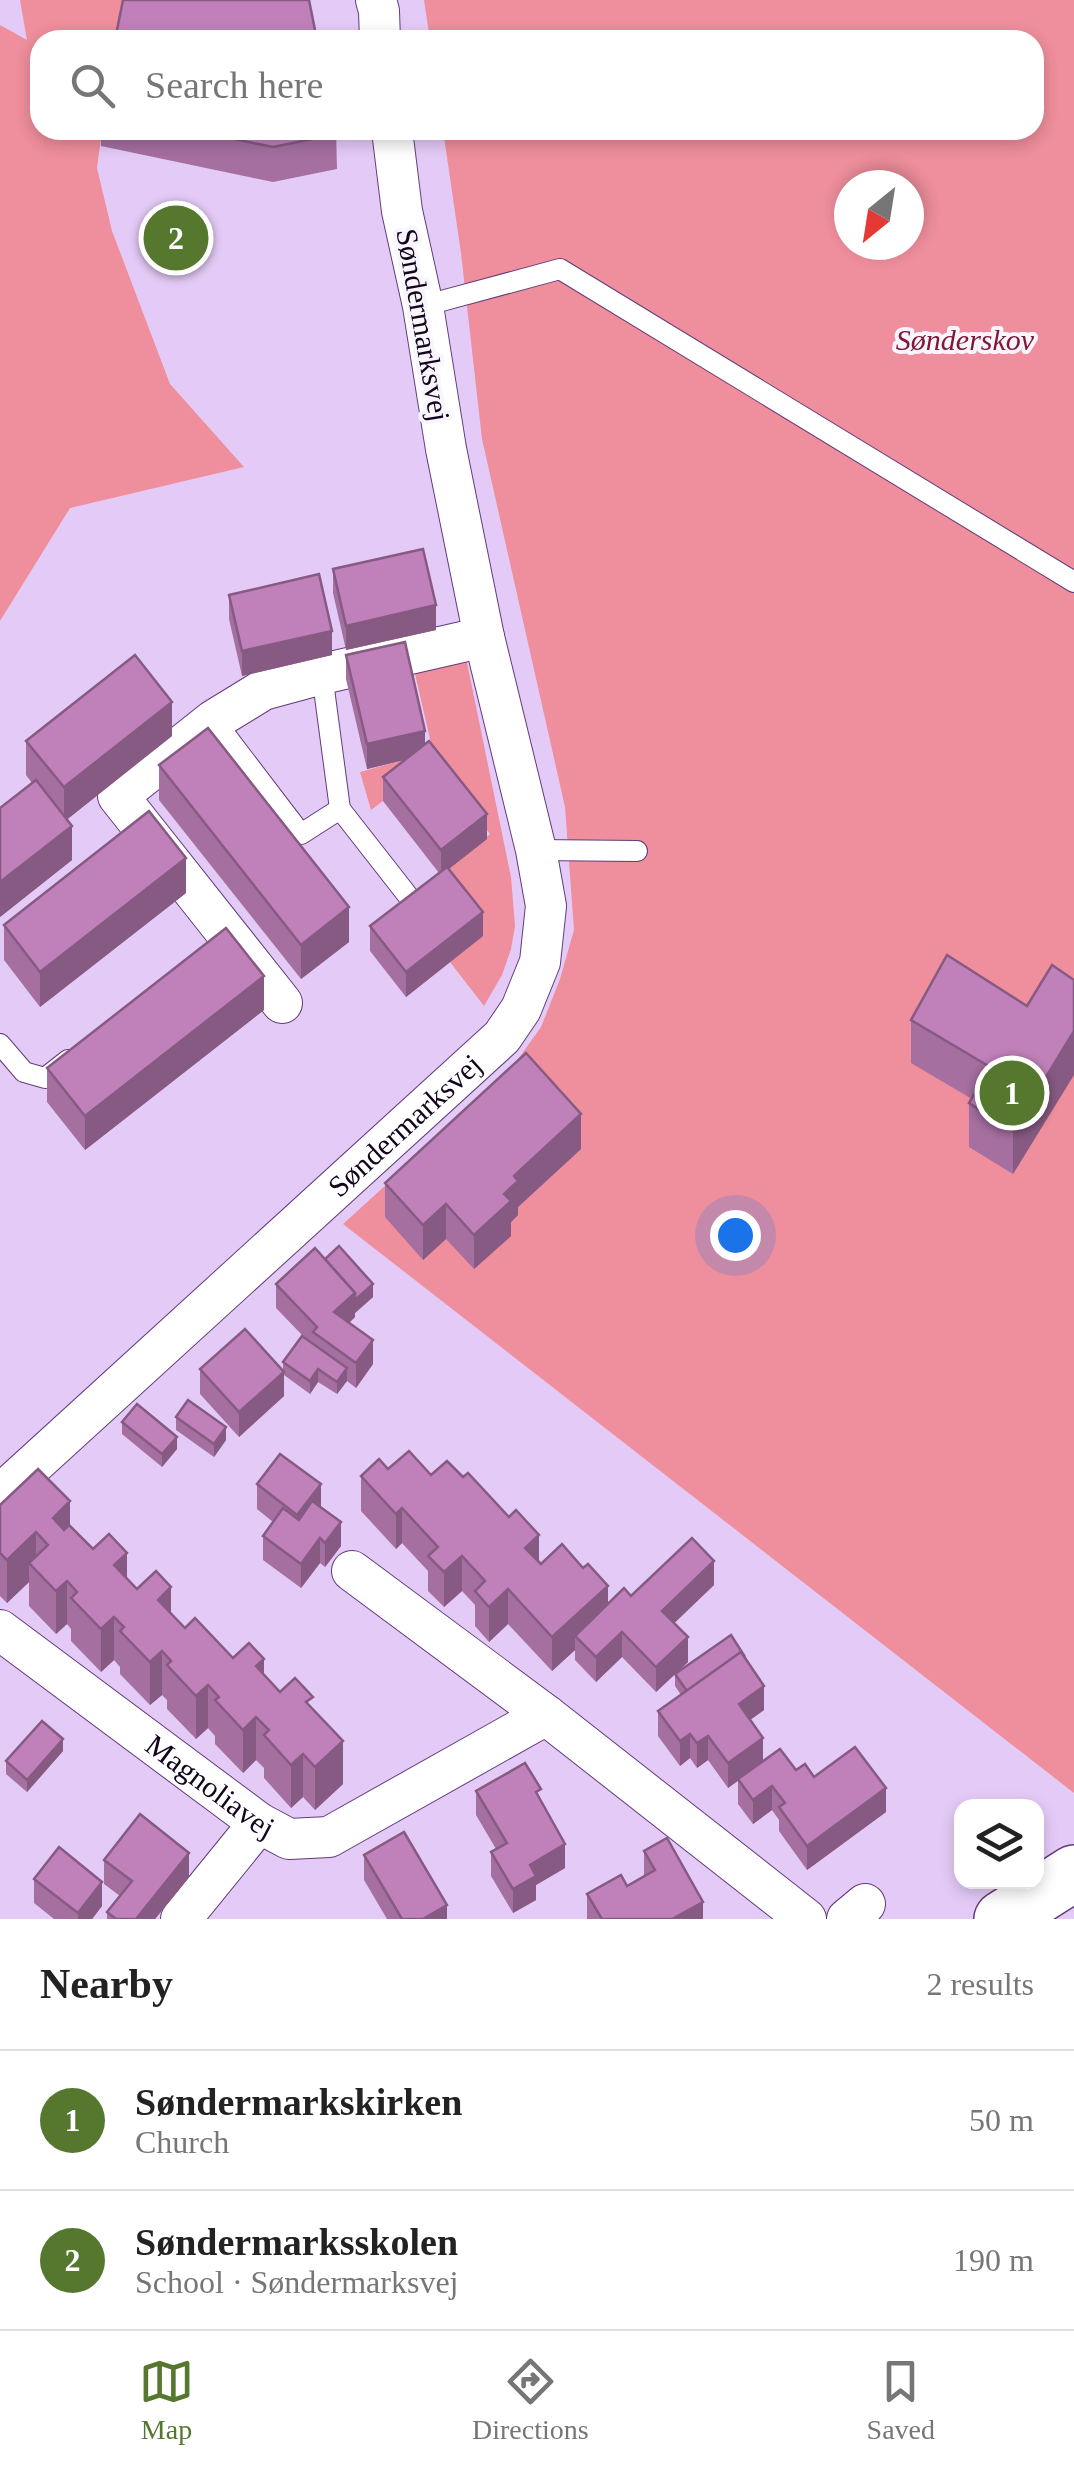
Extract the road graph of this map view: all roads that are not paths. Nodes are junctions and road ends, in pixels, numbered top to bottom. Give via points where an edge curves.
1 (376, 0) edge
2 (380, 30) edge
3 (393, 140) edge
4 (423, 306) junction
5 (1074, 582) edge
6 (484, 637) junction
7 (322, 674) junction
8 (214, 720) junction
9 (340, 808) junction
10 (536, 850) junction
11 (637, 851) dead end
12 (412, 900) edge
13 (282, 1004) dead end
14 (90, 1042) edge
15 (0, 1044) edge
16 (0, 1495) edge
17 (352, 1571) dead end
18 (0, 1630) edge
19 (546, 1715) junction
20 (259, 1824) junction
21 (1074, 1872) edge
22 (181, 1919) edge
23 (806, 1919) edge
24 (1002, 1919) edge

1 - 2 street
3 - 4 street, Søndermarksvej
4 - 5 lane via 560,269
4 - 6 street, Søndermarksvej
6 - 7 street
6 - 10 street, Søndermarksvej
7 - 8 street via 263,690
7 - 9 lane
8 - 9 lane via 301,834
8 - 13 street via 118,796 132,829 220,942
9 - 12 lane
10 - 11 lane
10 - 16 street, Søndermarksvej via 546,906 540,962 502,1037
14 - 15 lane via 45,1078 24,1072
17 - 19 street
18 - 20 street, Magnoliavej
19 - 20 street, Magnoliavej via 328,1837 289,1840
19 - 23 street
20 - 22 street
21 - 24 main road

